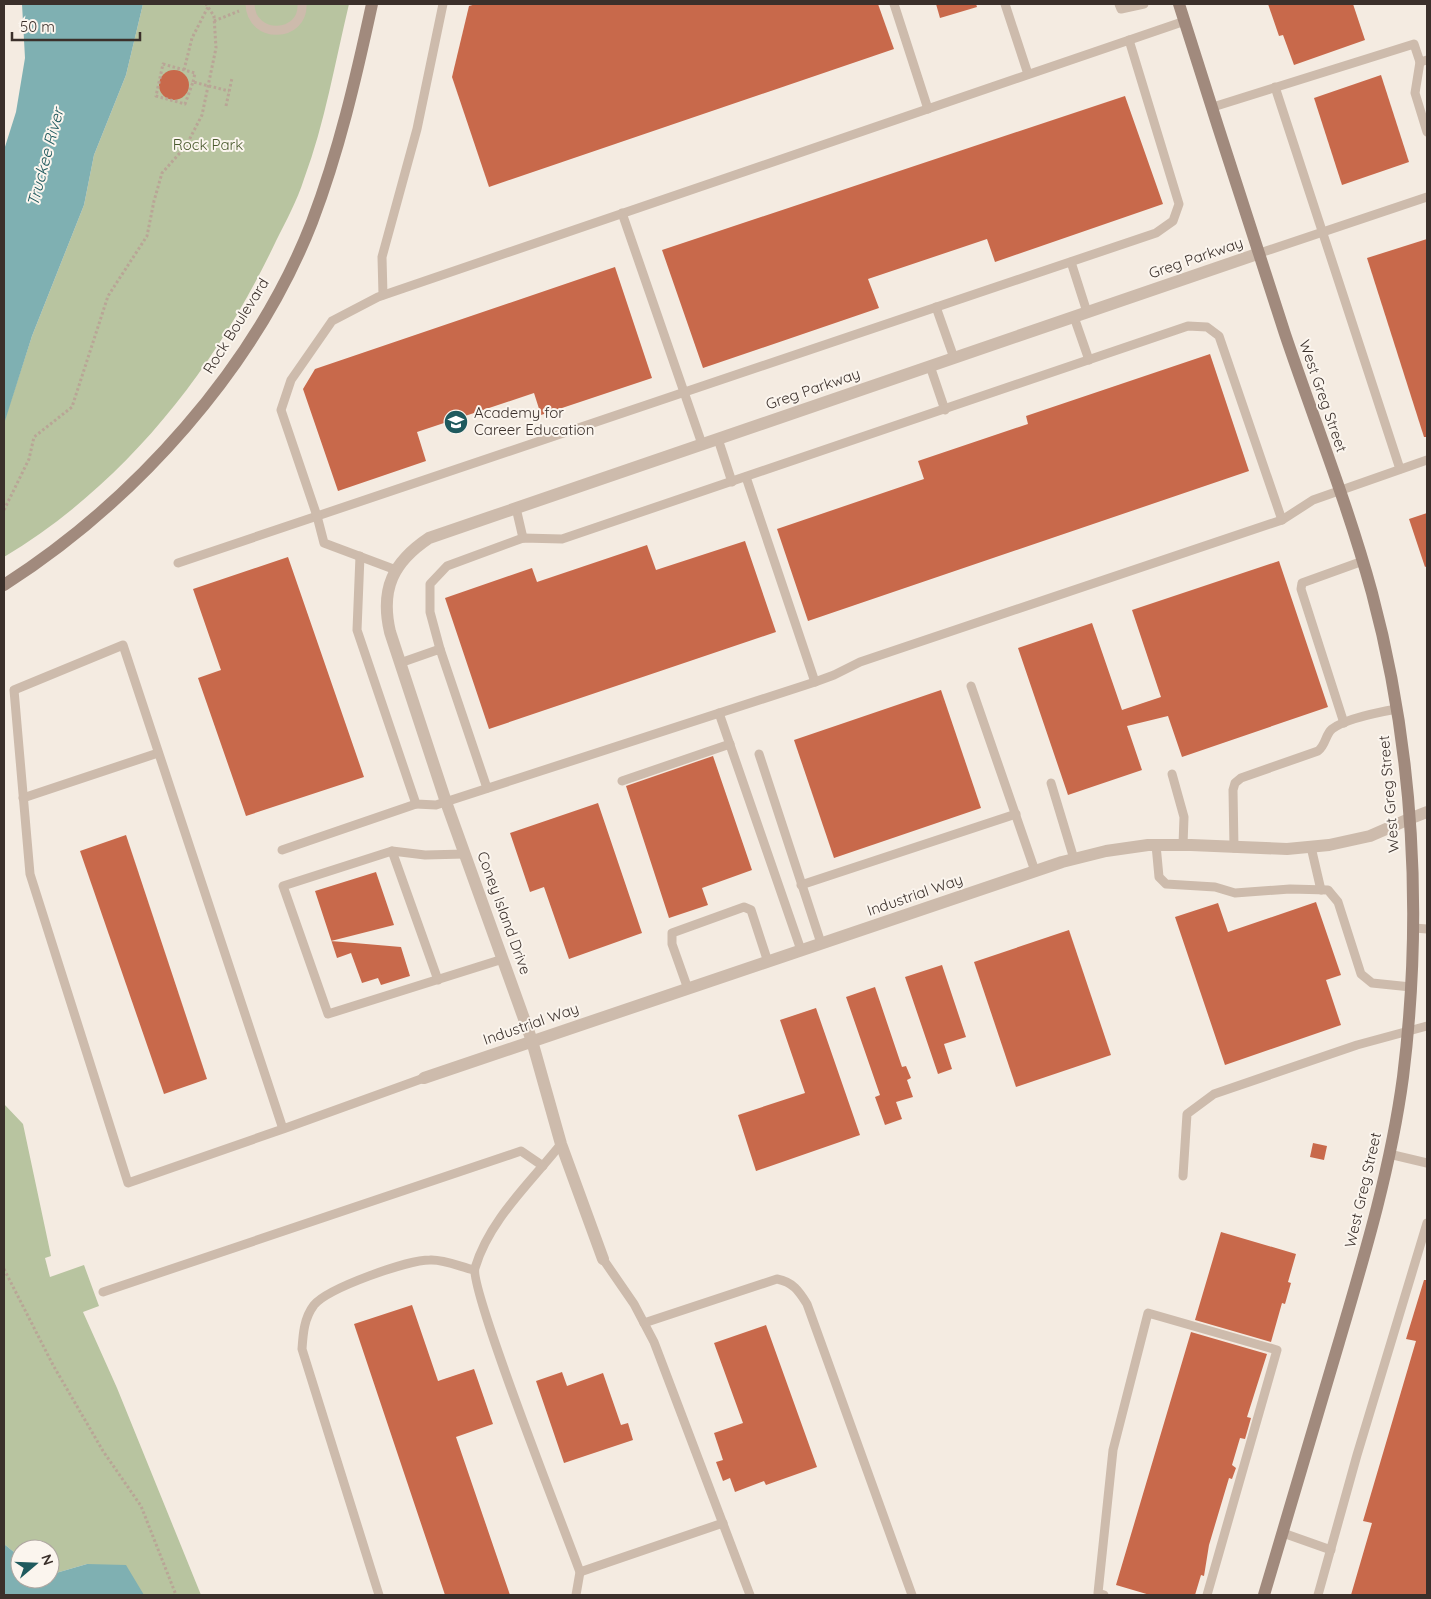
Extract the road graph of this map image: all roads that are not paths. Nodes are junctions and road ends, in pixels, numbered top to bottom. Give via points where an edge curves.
1 (250, 4) edge
2 (302, 4) edge
3 (372, 4) edge
4 (443, 4) edge
5 (894, 4) edge
6 (1005, 4) edge
7 (1119, 4) edge
8 (1144, 4) edge
9 (1179, 4) edge
10 (1185, 21) junction
11 (1129, 40) junction
12 (1424, 61) edge
13 (1028, 74) junction
14 (1276, 87) junction
15 (1212, 107) junction
16 (928, 109) junction
17 (1427, 132) edge
18 (1427, 197) edge
19 (622, 213) junction
20 (1322, 232) junction
21 (1260, 253) junction
22 (1071, 262) junction
23 (384, 295) junction
24 (936, 307) junction
25 (1087, 312) junction
26 (1074, 317) junction
27 (954, 358) junction
28 (1089, 360) junction
29 (930, 366) junction
30 (684, 392) junction
31 (945, 410) junction
32 (718, 439) junction
33 (702, 444) junction
34 (1427, 460) edge
35 (1400, 469) junction
36 (746, 477) junction
37 (732, 482) junction
38 (1338, 490) junction
39 (516, 508) junction
40 (317, 516) junction
41 (1282, 520) junction
42 (523, 538) junction
43 (360, 556) junction
44 (1363, 561) junction
45 (178, 563) dead end
46 (394, 573) junction
47 (4, 585) edge
48 (440, 649) junction
49 (400, 663) junction
50 (815, 682) junction
51 (972, 686) dead end
52 (1397, 709) junction
53 (719, 713) junction
54 (1344, 724) junction
55 (730, 744) junction
56 (158, 753) junction
57 (759, 754) dead end
58 (1172, 774) dead end
59 (622, 781) dead end
60 (1050, 783) dead end
61 (487, 788) junction
62 (23, 798) junction
63 (446, 802) junction
64 (416, 804) junction
65 (1427, 812) edge
66 (1016, 814) junction
67 (1410, 819) junction
68 (1156, 845) junction
69 (1183, 845) junction
70 (1311, 847) junction
71 (1234, 848) junction
72 (282, 850) dead end
73 (392, 851) junction
74 (465, 854) junction
75 (1074, 859) junction
76 (1035, 871) junction
77 (801, 885) junction
78 (1321, 890) junction
79 (1414, 928) junction
80 (1427, 929) edge
81 (821, 944) junction
82 (801, 950) junction
83 (503, 959) junction
84 (768, 962) junction
85 (438, 980) junction
86 (1411, 987) junction
87 (688, 989) junction
88 (1427, 1026) edge
89 (1407, 1033) junction
90 (532, 1041) junction
91 (424, 1078) joint
92 (283, 1128) junction
93 (561, 1144) junction
94 (1390, 1154) junction
95 (1427, 1163) edge
96 (543, 1166) junction
97 (1182, 1176) dead end
98 (1427, 1223) edge
99 (603, 1260) joint
100 (474, 1270) junction
101 (103, 1292) dead end
102 (644, 1323) junction
103 (723, 1524) junction
104 (1282, 1533) junction
105 (1331, 1550) junction
106 (580, 1572) junction
107 (379, 1595) edge
108 (576, 1595) edge
109 (750, 1595) edge
110 (912, 1595) edge
111 (1104, 1595) edge
112 (1206, 1595) edge
113 (1264, 1595) edge
114 (1318, 1595) edge

1 - 2 lane via 256,22 272,31 295,23
3 - 47 main road, Rock Boulevard via 349,104 311,224 250,340 204,404 136,480 70,538
4 - 23 lane via 417,129 382,257
5 - 16 lane
6 - 13 lane
7 - 8 lane via 1121,9
9 - 10 main road, West Greg Street
10 - 11 lane
10 - 15 main road, West Greg Street
11 - 13 lane
11 - 22 lane via 1179,204 1173,221 1156,234
12 - 14 lane via 1414,44
12 - 17 lane via 1415,93
13 - 16 lane
14 - 15 lane
14 - 20 lane
15 - 21 main road, West Greg Street
16 - 19 lane
18 - 20 lane
19 - 23 lane
19 - 30 lane
20 - 21 lane
20 - 35 lane
21 - 25 street, Greg Parkway
21 - 38 main road, West Greg Street
22 - 24 lane
22 - 25 lane
23 - 40 lane via 332,321 291,380 281,410
24 - 27 lane
24 - 30 lane
25 - 26 street, Greg Parkway
26 - 27 street, Greg Parkway
26 - 28 lane
27 - 29 street, Greg Parkway
28 - 31 lane
28 - 41 lane via 1188,326 1207,327 1219,336
29 - 31 lane
29 - 32 street, Greg Parkway
30 - 33 lane
30 - 40 lane
31 - 36 lane
32 - 33 street, Greg Parkway
32 - 37 lane
33 - 39 street, Greg Parkway
34 - 35 lane
35 - 38 lane
36 - 37 lane
36 - 50 lane
37 - 42 lane via 562,539
38 - 41 lane via 1313,500
38 - 44 main road, West Greg Street
39 - 42 lane
39 - 46 street, Greg Parkway via 429,538 412,549
40 - 43 lane via 324,543
40 - 45 lane
41 - 50 lane via 860,662
42 - 48 lane via 447,566 430,584 430,612
43 - 46 lane
43 - 64 lane via 357,630
44 - 52 main road, West Greg Street
44 - 54 lane via 1302,583 1301,589
46 - 49 street, Coney Island Drive via 387,594 386,615
48 - 49 lane
48 - 61 lane
49 - 63 street, Coney Island Drive
50 - 53 lane
51 - 66 lane
52 - 54 lane
52 - 67 main road, West Greg Street
53 - 55 lane
53 - 61 lane
54 - 71 lane via 1332,729 1325,746 1318,751 1241,778 1235,783
55 - 59 lane
55 - 82 lane
56 - 62 lane
56 - 62 lane via 122,646 14,690
56 - 92 lane
57 - 77 lane
58 - 69 lane via 1184,817
60 - 75 lane
61 - 63 lane
62 - 92 lane via 30,874 128,1183
63 - 64 lane
63 - 74 street, Coney Island Drive
64 - 72 lane
65 - 67 street, Industrial Way
66 - 76 lane
66 - 77 lane
67 - 70 street, Industrial Way via 1370,836
67 - 79 main road, West Greg Street
68 - 69 street, Industrial Way
68 - 75 street, Industrial Way via 1106,851
68 - 78 lane via 1159,877 1166,884 1215,887 1235,893
69 - 71 street, Industrial Way
70 - 71 street, Industrial Way
70 - 78 lane
73 - 74 lane
73 - 85 lane
73 - 85 lane via 283,886 328,1014
74 - 83 street, Coney Island Drive
75 - 76 street, Industrial Way
76 - 81 street, Industrial Way
77 - 81 lane
78 - 86 lane via 1328,890 1338,902 1361,974 1372,982
79 - 80 lane
79 - 86 main road, West Greg Street
81 - 82 street, Industrial Way
82 - 84 street, Industrial Way
83 - 85 lane
83 - 90 street, Coney Island Drive
84 - 87 street, Industrial Way
84 - 87 lane via 751,910 744,907 672,933 672,944
86 - 89 main road, West Greg Street
87 - 90 street, Industrial Way
88 - 89 lane
89 - 94 main road, West Greg Street
89 - 97 lane via 1357,1045 1214,1094 1188,1114
90 - 91 street, Industrial Way
90 - 93 street, Coney Island Drive
91 - 92 lane
93 - 96 lane
93 - 99 street, Coney Island Drive
94 - 95 lane
94 - 104 main road, West Greg Street via 1365,1252
96 - 100 lane via 492,1230
96 - 101 lane via 521,1151
98 - 105 lane
99 - 102 lane
100 - 106 lane via 486,1318
100 - 107 lane via 430,1260 387,1270 342,1286 314,1305 304,1325 302,1349
102 - 103 lane
102 - 110 lane via 778,1279 788,1281 798,1290 807,1304
103 - 106 lane
103 - 109 lane
104 - 105 lane
104 - 113 main road, West Greg Street
105 - 114 lane
106 - 108 lane
111 - 112 lane via 1098,1593 1113,1450 1148,1313 1277,1350

